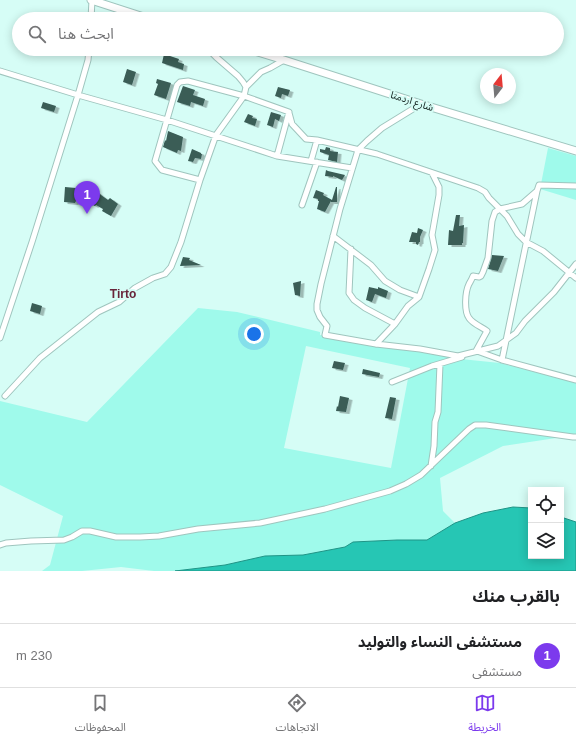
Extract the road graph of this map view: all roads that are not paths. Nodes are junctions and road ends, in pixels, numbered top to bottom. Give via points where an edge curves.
1 (92, 0) edge
2 (91, 12) edge
3 (129, 12) edge
4 (88, 56) edge
5 (215, 56) edge
6 (271, 56) edge
7 (284, 60) junction
8 (0, 71) edge
9 (246, 87) junction
10 (78, 95) junction
11 (244, 96) junction
12 (421, 104) junction
13 (289, 112) junction
14 (167, 120) junction
15 (216, 135) junction
16 (316, 140) junction
17 (358, 150) junction
18 (576, 151) edge
19 (277, 156) junction
20 (310, 161) junction
21 (317, 162) junction
22 (352, 168) junction
23 (432, 173) junction
24 (200, 180) junction
25 (576, 186) edge
26 (537, 191) junction
27 (302, 205) dead end
28 (500, 209) junction
29 (334, 236) junction
30 (526, 242) junction
31 (351, 249) junction
32 (576, 264) edge
33 (570, 273) junction
34 (576, 278) edge
35 (419, 297) junction
36 (396, 324) junction
37 (0, 338) edge
38 (506, 339) junction
39 (376, 344) junction
40 (476, 351) junction
41 (502, 360) junction
42 (440, 364) junction
43 (576, 380) edge
44 (392, 382) dead end
45 (5, 396) dead end
46 (576, 437) edge
47 (431, 466) junction
48 (0, 545) edge

1 - 2 street
1 - 3 main road
4 - 10 street
5 - 9 street via 238,76
6 - 7 main road, شارع اردمتا
7 - 9 street via 261,72
7 - 12 main road, شارع اردمتا
8 - 10 street
9 - 11 street
10 - 14 street
10 - 37 street
11 - 13 street
11 - 14 street via 188,81 180,82
11 - 15 street
12 - 17 street via 382,128
12 - 18 main road, شارع اردمتا
13 - 16 street via 292,124 306,138
13 - 19 street
14 - 15 street
14 - 24 street via 155,161 162,170
15 - 19 street
15 - 24 street
16 - 17 street
16 - 20 street
17 - 22 street
17 - 23 street
19 - 20 street
20 - 21 street
21 - 22 street
21 - 27 street
22 - 29 street
23 - 28 street via 478,188
23 - 35 street via 439,187 432,235 435,250
24 - 45 street via 181,242 171,267 165,274 135,288 119,302 98,312 40,358
25 - 26 street via 538,185
26 - 28 street via 522,204
26 - 30 street
28 - 30 street
28 - 40 street via 495,212 483,272 479,277 473,276 467,291 466,311 475,323 488,331
29 - 31 street
29 - 39 street via 317,304 320,317 327,326 325,335
30 - 33 street via 543,251
30 - 38 street
31 - 35 street via 371,265 385,281
31 - 36 street via 349,293 365,308
32 - 33 street
33 - 34 street
33 - 38 street via 516,333
35 - 36 street via 408,306
36 - 39 street
38 - 40 street via 498,346
38 - 41 street
39 - 40 street via 458,356
40 - 41 street
40 - 42 street
41 - 43 street
42 - 44 street
42 - 47 street via 438,412
46 - 47 street via 475,425
47 - 48 street via 421,475 390,491 260,523 140,537 82,531 64,540 31,540

